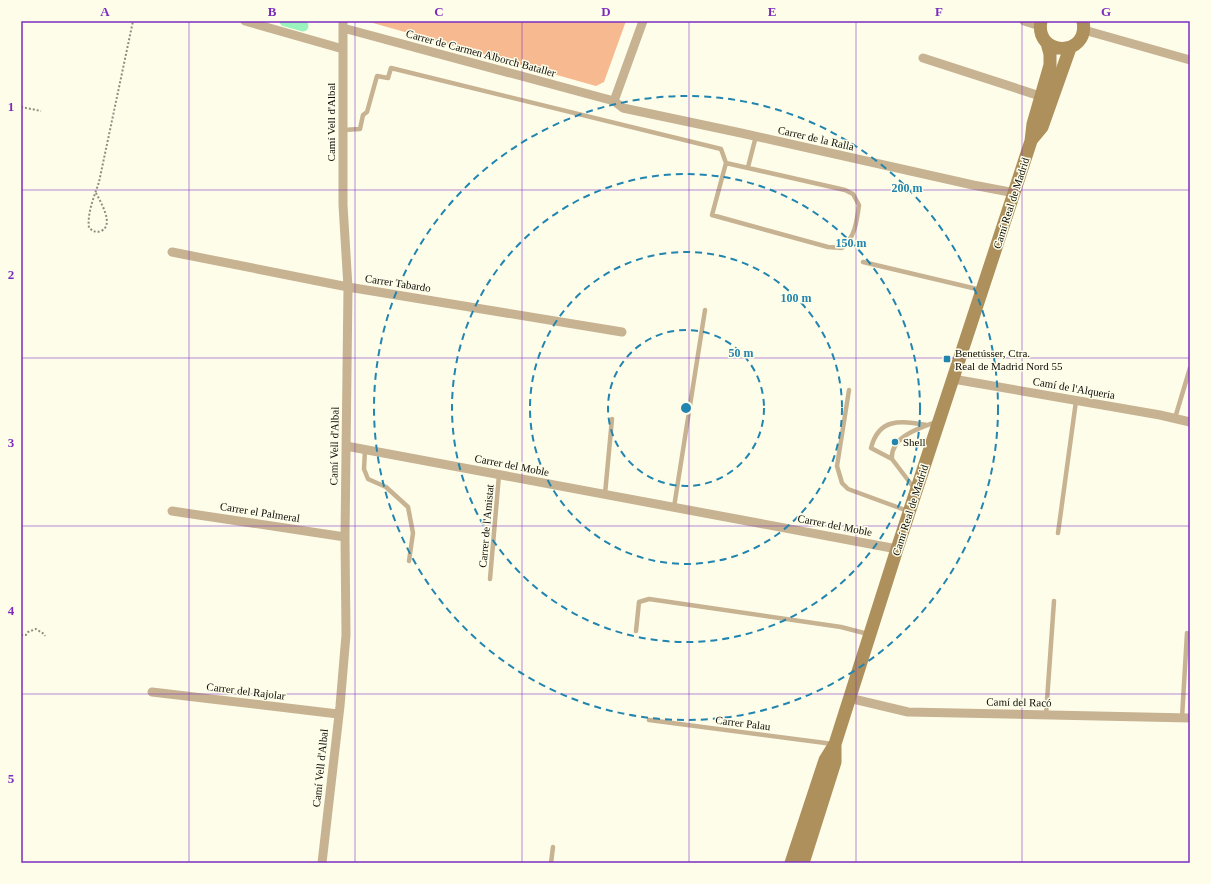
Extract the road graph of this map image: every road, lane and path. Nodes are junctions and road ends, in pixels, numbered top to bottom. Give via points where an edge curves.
1 (132, 21) edge
2 (245, 21) edge
3 (643, 21) edge
4 (1024, 21) edge
5 (1041, 23) edge
6 (343, 25) edge
7 (1083, 26) edge
8 (1047, 43) junction
9 (1070, 48) junction
10 (343, 49) junction
11 (923, 58) dead end
12 (1190, 60) edge
13 (1040, 96) junction
14 (614, 101) junction
15 (21, 107) edge
16 (41, 111) dead end
17 (343, 130) junction
18 (756, 136) junction
19 (1031, 141) junction
20 (726, 163) junction
21 (748, 167) junction
22 (96, 192) junction
23 (1015, 193) junction
24 (172, 252) dead end
25 (863, 262) dead end
26 (348, 287) junction
27 (982, 291) junction
28 (705, 310) dead end
29 (622, 332) dead end
30 (1190, 368) edge
31 (953, 379) junction
32 (848, 390) dead end
33 (1076, 401) junction
34 (1175, 418) junction
35 (612, 419) dead end
36 (1190, 422) edge
37 (934, 423) junction
38 (346, 446) junction
39 (365, 450) junction
40 (892, 459) junction
41 (499, 475) junction
42 (916, 491) junction
43 (605, 494) junction
44 (674, 507) junction
45 (172, 511) dead end
46 (909, 512) junction
47 (1058, 533) dead end
48 (345, 537) junction
49 (897, 549) junction
50 (409, 561) dead end
51 (490, 579) dead end
52 (1054, 601) dead end
53 (636, 631) dead end
54 (1187, 633) dead end
55 (870, 634) junction
56 (21, 635) edge
57 (45, 636) dead end
58 (152, 692) dead end
59 (849, 698) junction
60 (338, 714) junction
61 (1046, 715) junction
62 (1186, 718) edge
63 (649, 720) dead end
64 (835, 744) junction
65 (552, 847) dead end
66 (322, 863) edge
67 (550, 863) edge
68 (791, 863) edge
69 (803, 863) edge

1 - 22 path
2 - 10 street
3 - 14 street
4 - 5 street
5 - 8 street, Camí Real de Madrid via 1041,33
6 - 10 street, Camí Vell d'Albal
6 - 14 street, Carrer de Carmen Alborch Bataller
7 - 9 street via 1078,42
7 - 12 street
8 - 9 street via 1059,49
8 - 13 street, Camí Real de Madrid via 1050,65
9 - 19 street, Camí Real de Madrid via 1042,126
10 - 17 street, Camí Vell d'Albal
11 - 13 street
13 - 19 street, Camí Real de Madrid
14 - 18 street, Carrer de la Ralla via 623,108
15 - 16 path
17 - 20 lane via 360,129 377,76 388,78 391,68 721,148
17 - 26 street, Camí Vell d'Albal
18 - 21 lane
18 - 23 street, Carrer de la Ralla
19 - 23 street, Camí Real de Madrid
20 - 21 lane
20 - 21 lane via 712,215 828,247 842,248 848,244 859,205 853,194
22 - 22 path via 88,221 89,228 99,232 107,225 107,219
23 - 27 street, Camí Real de Madrid
24 - 26 street, Carrer Tabardo
25 - 27 lane
26 - 29 street, Carrer Tabardo
26 - 38 street, Camí Vell d'Albal
27 - 31 street, Camí Real de Madrid
28 - 44 lane
30 - 34 lane
31 - 33 street, Camí de l'Alqueria
31 - 37 street, Camí Real de Madrid
32 - 46 lane via 837,466 842,483 848,489
33 - 34 street, Camí de l'Alqueria
33 - 47 lane
34 - 36 street, Camí de l'Alqueria
35 - 43 lane
37 - 40 lane via 917,428 898,442 891,455
37 - 40 lane via 892,424 878,431 871,448
37 - 42 street, Camí Real de Madrid
38 - 39 street, Carrer del Moble
38 - 48 street, Camí Vell d'Albal
39 - 41 street, Carrer del Moble
39 - 50 lane via 364,469 368,479 386,487 408,507 412,533
40 - 42 lane
41 - 43 street, Carrer del Moble
41 - 51 lane, Carrer de l'Amistat
42 - 46 street, Camí Real de Madrid
43 - 44 street, Carrer del Moble
44 - 49 street, Carrer del Moble
45 - 48 street, Carrer el Palmeral
46 - 49 street, Camí Real de Madrid
48 - 60 street, Camí Vell d'Albal via 346,635
49 - 55 street, Camí Real de Madrid
52 - 61 lane
53 - 55 lane via 639,602 649,599 841,627
54 - 62 lane
55 - 59 street, Camí Real de Madrid
56 - 57 path via 36,629
58 - 60 street, Carrer del Rajolar
59 - 61 street, Camí del Racó via 908,712
59 - 64 street, Camí Real de Madrid
60 - 66 street, Camí Vell d'Albal
61 - 62 street, Camí del Racó
63 - 64 lane, Carrer Palau
64 - 68 street, Camí Real de Madrid via 825,760
64 - 69 street, Camí Real de Madrid via 835,762
65 - 67 lane

